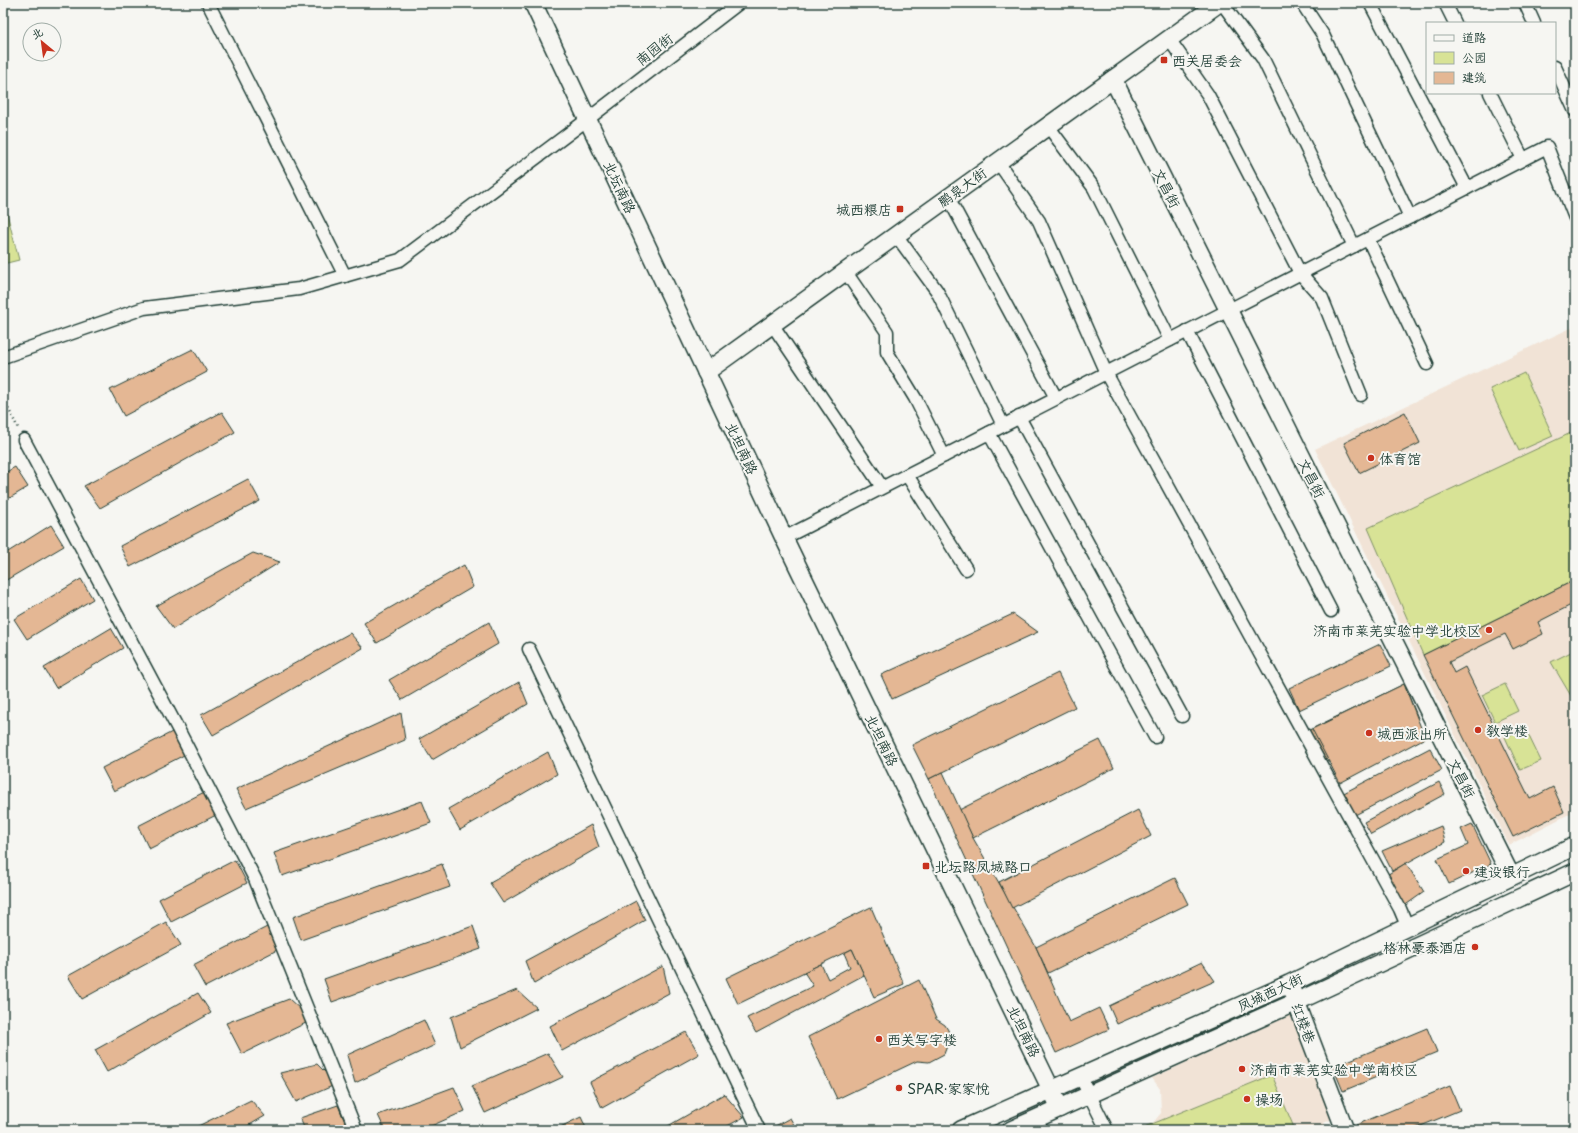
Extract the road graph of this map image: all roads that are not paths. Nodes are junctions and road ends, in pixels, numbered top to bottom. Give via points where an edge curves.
1 (208, 3) edge
2 (533, 3) edge
3 (738, 3) edge
4 (1221, 3) edge
5 (1302, 3) edge
6 (1370, 3) edge
7 (1445, 3) edge
8 (1525, 3) edge
9 (1454, 22) edge
10 (1534, 22) edge
11 (1169, 39) junction
12 (1556, 70) edge
13 (1113, 79) junction
14 (1490, 94) edge
15 (1575, 111) edge
16 (588, 119) junction
17 (1048, 126) junction
18 (1523, 159) junction
19 (998, 162) junction
20 (1467, 188) junction
21 (948, 197) junction
22 (1410, 217) junction
23 (1575, 218) edge
24 (896, 235) junction
25 (1368, 239) junction
26 (1354, 246) junction
27 (845, 271) junction
28 (1300, 273) junction
29 (345, 276) junction
30 (772, 324) junction
31 (1187, 331) junction
32 (1170, 340) junction
33 (3, 357) edge
34 (1427, 364) dead end
35 (706, 372) junction
36 (1106, 373) junction
37 (1361, 395) dead end
38 (1056, 398) junction
39 (1019, 417) junction
40 (1003, 425) junction
41 (989, 433) junction
42 (24, 440) road end
43 (944, 456) junction
44 (907, 474) junction
45 (882, 487) junction
46 (784, 538) junction
47 (966, 568) dead end
48 (1331, 611) dead end
49 (529, 649) dead end
50 (1182, 716) dead end
51 (1156, 737) dead end
52 (1575, 846) edge
53 (1575, 872) edge
54 (1511, 876) junction
55 (1408, 928) junction
56 (1289, 984) junction
57 (1296, 1002) junction
58 (1081, 1078) junction
59 (1052, 1088) junction
60 (1089, 1095) junction
61 (1060, 1108) junction
62 (356, 1130) edge
63 (759, 1130) edge
64 (961, 1130) edge
65 (1010, 1130) edge
66 (1107, 1130) edge
67 (1345, 1130) edge

1 - 29 street
2 - 16 main road, 北坛南路
3 - 16 street, 南园街
4 - 11 main road, 鹏泉大街
4 - 26 street via 1263,59
5 - 22 street via 1323,35
6 - 20 street
7 - 9 street
8 - 10 street
11 - 13 main road, 鹏泉大街
11 - 28 street via 1208,95
12 - 15 street
13 - 17 main road, 鹏泉大街
13 - 54 main road, 文昌街
14 - 18 street
16 - 29 street, 南园街 via 400,260
16 - 35 main road, 北坛南路
17 - 19 main road, 鹏泉大街
17 - 32 street via 1094,188
18 - 20 street
18 - 23 street via 1547,147
19 - 21 main road, 鹏泉大街
19 - 36 street via 1039,221
20 - 22 street
21 - 24 main road, 鹏泉大街
21 - 38 street
22 - 25 street
24 - 27 main road, 鹏泉大街
24 - 40 street via 937,292
25 - 26 street
25 - 34 street
26 - 28 street
27 - 30 main road, 鹏泉大街
27 - 43 street via 887,332 887,352 915,398
28 - 31 street
28 - 37 street via 1322,298
29 - 33 street, 南园街 via 299,289 144,308
30 - 35 main road, 鹏泉大街
30 - 45 street
31 - 32 street
31 - 48 street
32 - 36 street
35 - 46 main road, 北坦南路
36 - 38 street
36 - 55 street via 1393,896
38 - 39 street
39 - 40 street
39 - 50 street
40 - 41 street
41 - 43 street
41 - 51 street
42 - 62 street via 175,722 255,879
43 - 44 street
44 - 45 street
44 - 47 street
45 - 46 street
46 - 59 main road, 北坦南路
49 - 63 street
52 - 54 main road, 凤城西大街
53 - 57 main road, 凤城西大街
54 - 55 main road, 凤城西大街
55 - 56 main road, 凤城西大街
56 - 57 main road, 红楼巷
56 - 58 main road, 凤城西大街
57 - 60 main road, 凤城西大街
57 - 67 main road, 红楼巷
58 - 59 main road, 凤城西大街
58 - 60 street
59 - 61 main road, 北坦南路
59 - 64 main road, 凤城西大街
60 - 61 main road, 凤城西大街
60 - 66 street
61 - 65 main road, 凤城西大街

